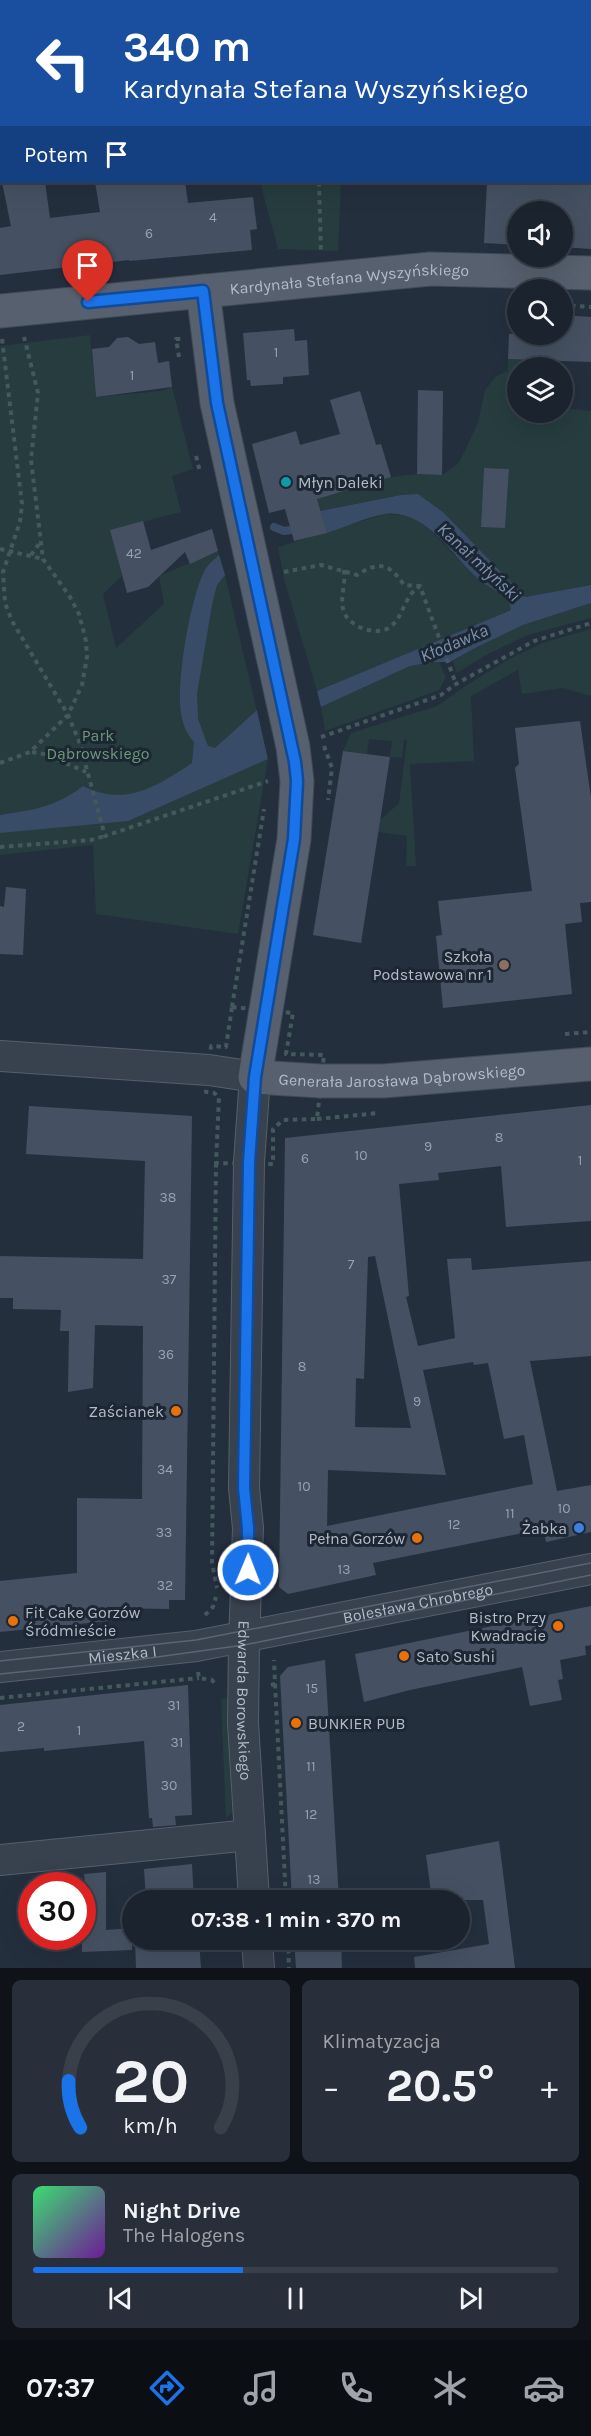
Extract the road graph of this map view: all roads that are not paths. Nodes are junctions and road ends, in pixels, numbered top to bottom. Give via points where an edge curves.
1 (591, 273) edge
2 (203, 291) junction
3 (1, 327) edge
4 (0, 1056) edge
5 (591, 1064) edge
6 (255, 1077) junction
7 (591, 1569) edge
8 (244, 1637) junction
9 (0, 1667) edge
10 (250, 1835) junction
11 (0, 1860) edge
12 (253, 1890) edge
13 (258, 1950) edge
14 (259, 1968) edge

1 - 2 main road, Kardynała Stefana Wyszyńskiego via 430,269
2 - 3 main road, Kardynała Stefana Wyszyńskiego
2 - 6 main road, Edwarda Borowskiego via 217,403 293,747 297,781 294,839
4 - 6 street, Generała Jarosława Dąbrowskiego via 209,1070
5 - 6 main road, Generała Jarosława Dąbrowskiego via 383,1081
6 - 8 street, Edwarda Borowskiego via 249,1162
7 - 8 street, Bolesława Chrobrego
8 - 9 street, Mieszka I via 127,1655
8 - 10 street, Edwarda Borowskiego via 244,1763
10 - 11 street
10 - 12 street, Edwarda Borowskiego
13 - 14 street

